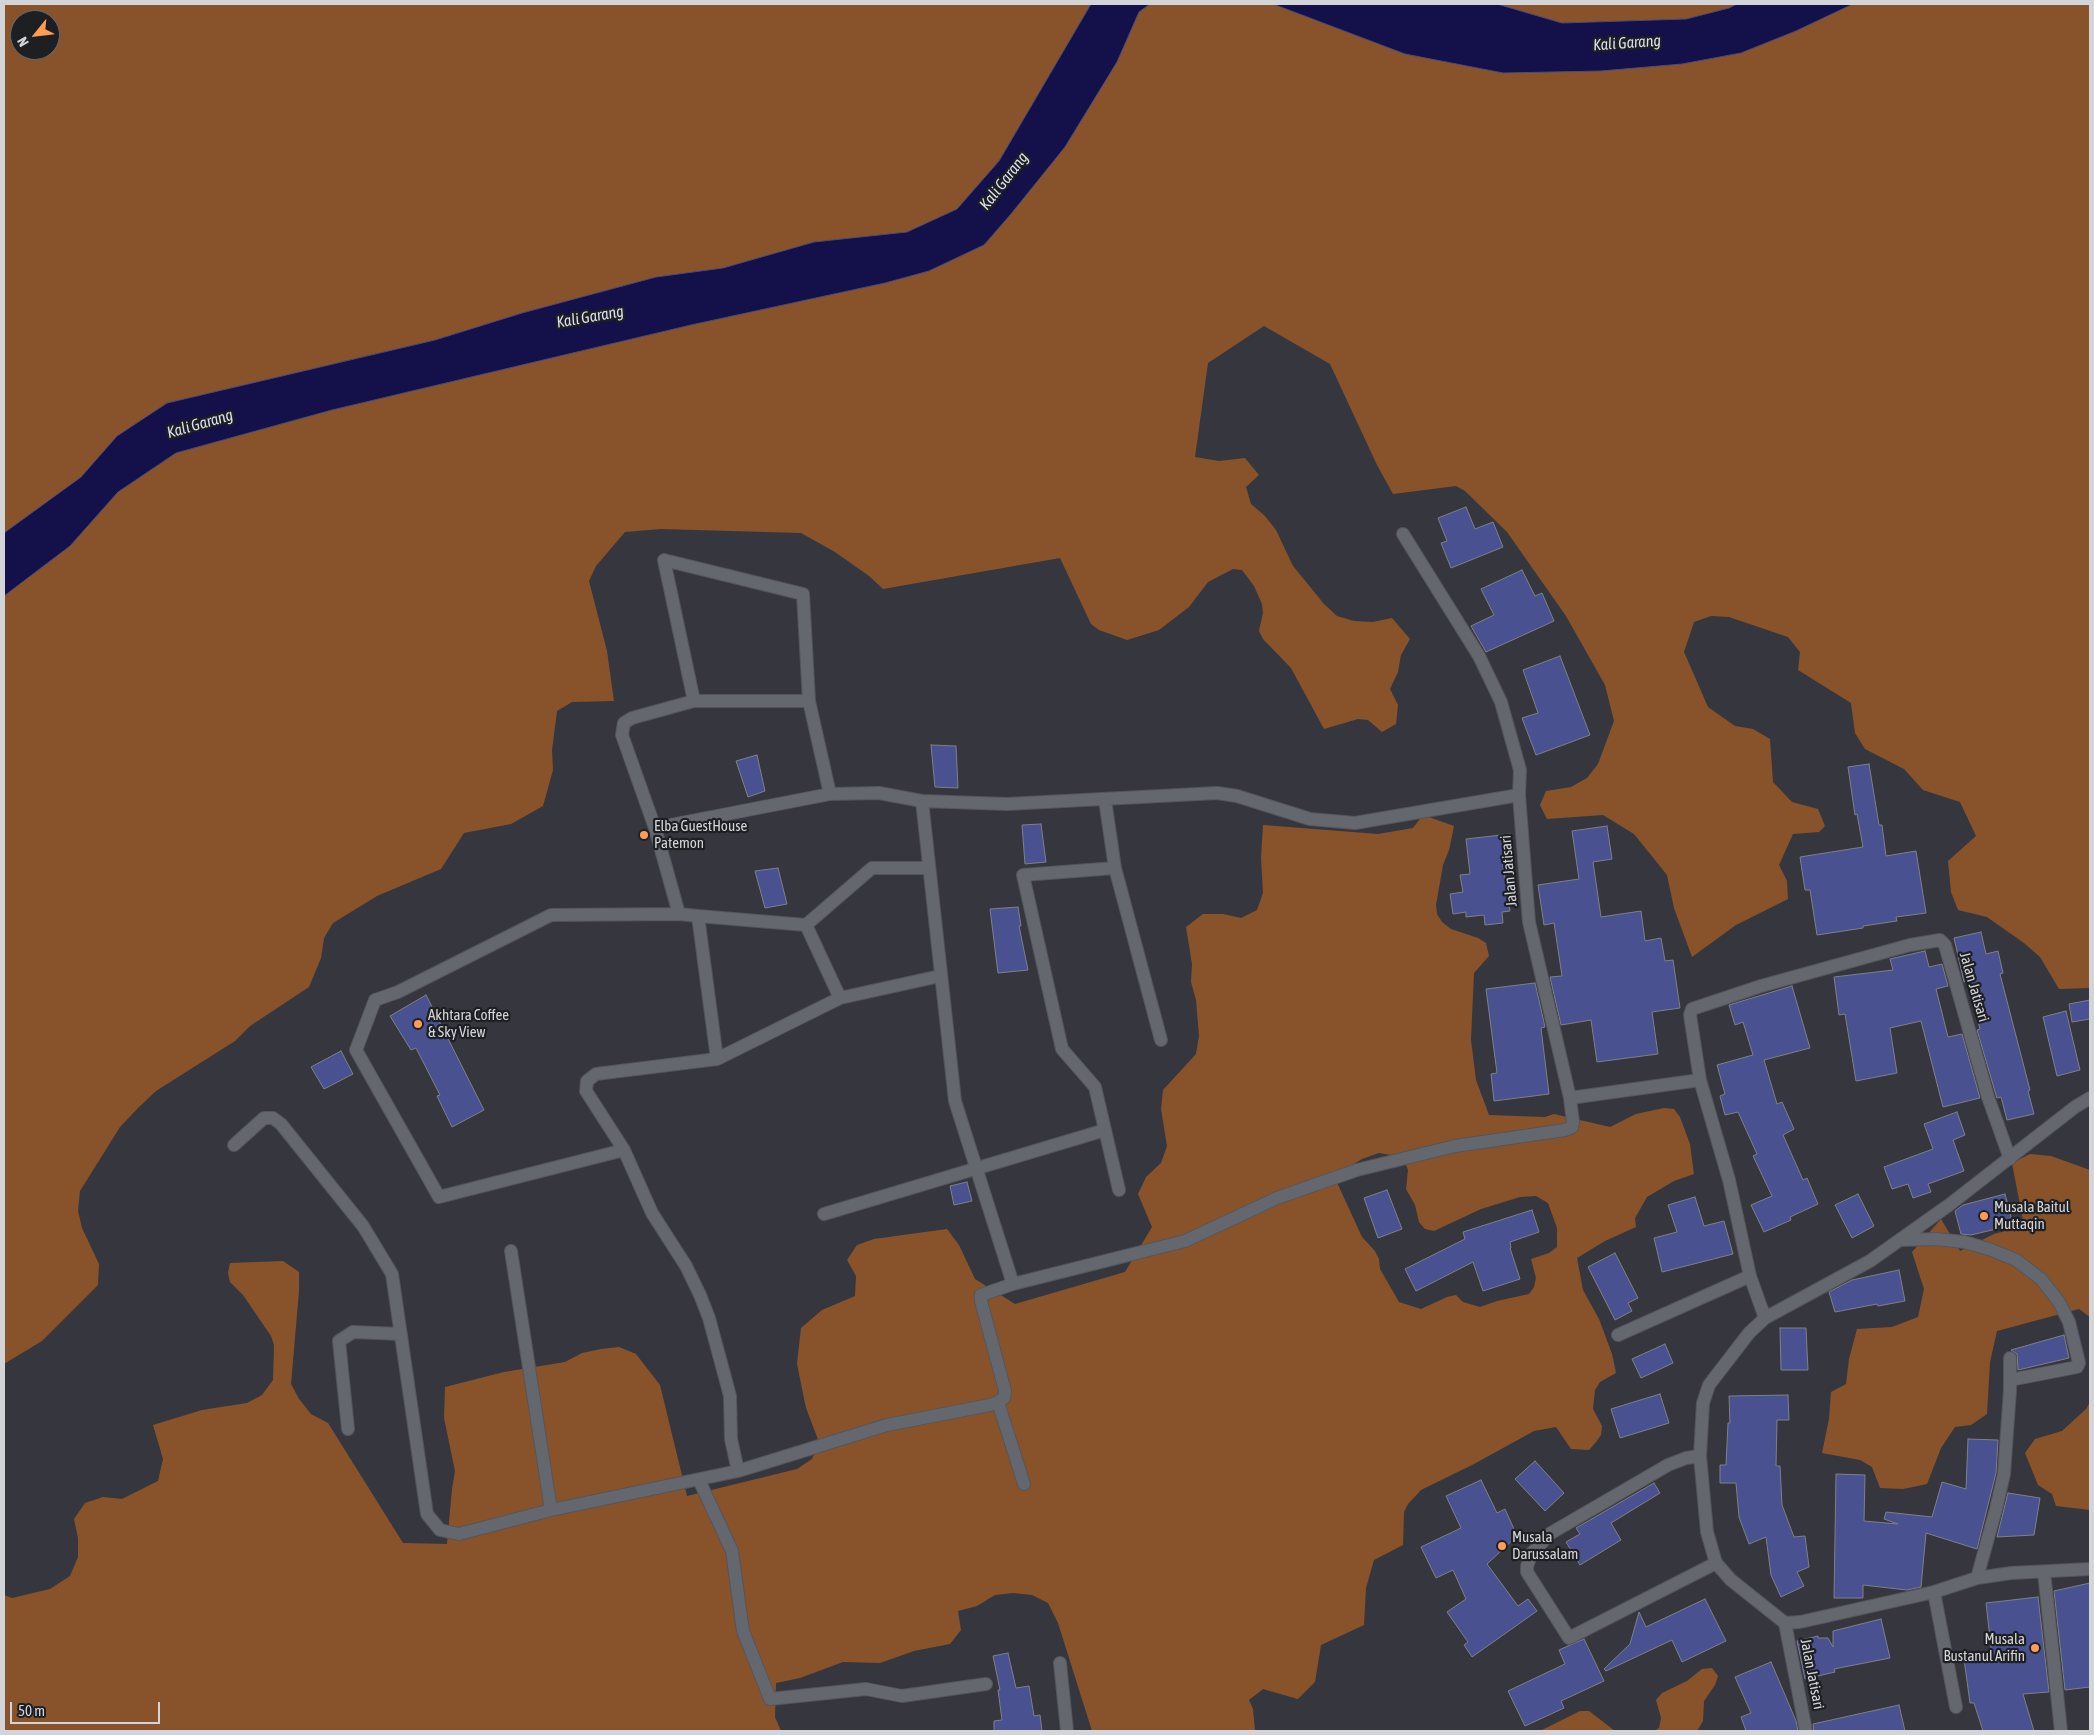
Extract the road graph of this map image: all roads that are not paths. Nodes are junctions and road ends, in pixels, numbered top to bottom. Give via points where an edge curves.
1 (1404, 534) dead end
2 (694, 701) junction
3 (809, 701) junction
4 (830, 794) junction
5 (1519, 795) junction
6 (922, 800) junction
7 (1105, 800) junction
8 (655, 828) junction
9 (929, 868) junction
10 (1115, 868) junction
11 (679, 914) junction
12 (698, 916) junction
13 (806, 925) junction
14 (940, 976) junction
15 (840, 998) junction
16 (1161, 1040) dead end
17 (717, 1059) junction
18 (1700, 1080) junction
19 (1570, 1098) junction
20 (2090, 1098) edge
21 (1105, 1130) junction
22 (234, 1145) dead end
23 (624, 1150) junction
24 (2010, 1159) junction
25 (976, 1168) junction
26 (1119, 1190) dead end
27 (824, 1214) dead end
28 (1900, 1240) junction
29 (511, 1251) dead end
30 (1750, 1276) junction
31 (1013, 1284) junction
32 (1764, 1318) junction
33 (401, 1334) junction
34 (1618, 1335) dead end
35 (2010, 1358) dead end
36 (2010, 1380) junction
37 (998, 1402) junction
38 (348, 1429) dead end
39 (1700, 1456) junction
40 (738, 1471) junction
41 (699, 1480) junction
42 (1024, 1484) dead end
43 (552, 1510) junction
44 (1716, 1563) junction
45 (2090, 1569) edge
46 (2044, 1572) junction
47 (1977, 1578) junction
48 (1934, 1592) junction
49 (1785, 1623) junction
50 (1060, 1663) dead end
51 (986, 1684) dead end
52 (1956, 1707) dead end
53 (1067, 1731) edge
54 (1806, 1731) edge
55 (2061, 1731) edge

1 - 5 street, Jalan Jatisari via 1479,656 1501,702 1520,770
2 - 3 street
2 - 3 street via 664,560 803,594
2 - 8 street via 632,718 624,724 622,735
3 - 4 street
4 - 6 street via 879,793
4 - 8 street
5 - 7 street via 1354,823 1310,820 1237,796 1216,793
5 - 19 street, Jalan Jatisari via 1529,922
6 - 7 street via 1007,804
6 - 9 street
7 - 10 street
8 - 11 street
9 - 13 street via 872,868
9 - 14 street
10 - 16 street
10 - 21 street via 1023,875 1062,1049 1095,1087
11 - 12 street
11 - 23 street via 551,915 398,992 375,1000 356,1050 439,1197
12 - 13 street
12 - 17 street
13 - 15 street
14 - 15 street
14 - 25 street via 955,1102
15 - 17 street
17 - 23 street via 596,1074 587,1080 586,1091
18 - 19 street
18 - 24 street, Jalan Jatisari via 1690,1015 1692,1009 1760,986 1910,945 1940,940 1945,944 1988,1098
18 - 30 street, Jalan Jatisari via 1729,1180
19 - 31 street, Jalan Jatisari via 1573,1122 1565,1130 1455,1146 1357,1170 1277,1198 1185,1241
20 - 24 street
21 - 25 street
21 - 26 street
22 - 33 street via 264,1118 273,1118 281,1124 363,1226 392,1274
23 - 40 street via 652,1213 686,1266 709,1318 730,1396 731,1439
24 - 28 street
25 - 27 street
25 - 31 street
28 - 32 street via 1870,1261
28 - 36 street via 1936,1239 1988,1249 2016,1260 2041,1279 2060,1302 2069,1322 2079,1363 2077,1367
29 - 43 street
30 - 32 street, Jalan Jatisari
30 - 34 street
31 - 37 street via 981,1294 1005,1391 1004,1398
32 - 39 street via 1709,1385 1703,1403
33 - 38 street via 353,1332 339,1341
33 - 43 street via 427,1514 440,1530 459,1534
35 - 36 street
36 - 47 street via 2004,1474
37 - 40 street via 887,1425
37 - 42 street
39 - 44 street via 1707,1532
39 - 44 street via 1668,1464 1552,1533 1532,1553 1527,1572 1569,1638
40 - 41 street
41 - 43 street
41 - 51 street via 732,1550 743,1631 770,1699 866,1689 902,1696
44 - 49 street via 1731,1580
45 - 46 street
46 - 47 street
46 - 55 street
47 - 48 street
48 - 49 street
48 - 52 street
49 - 54 street, Jalan Jatisari
50 - 53 street

